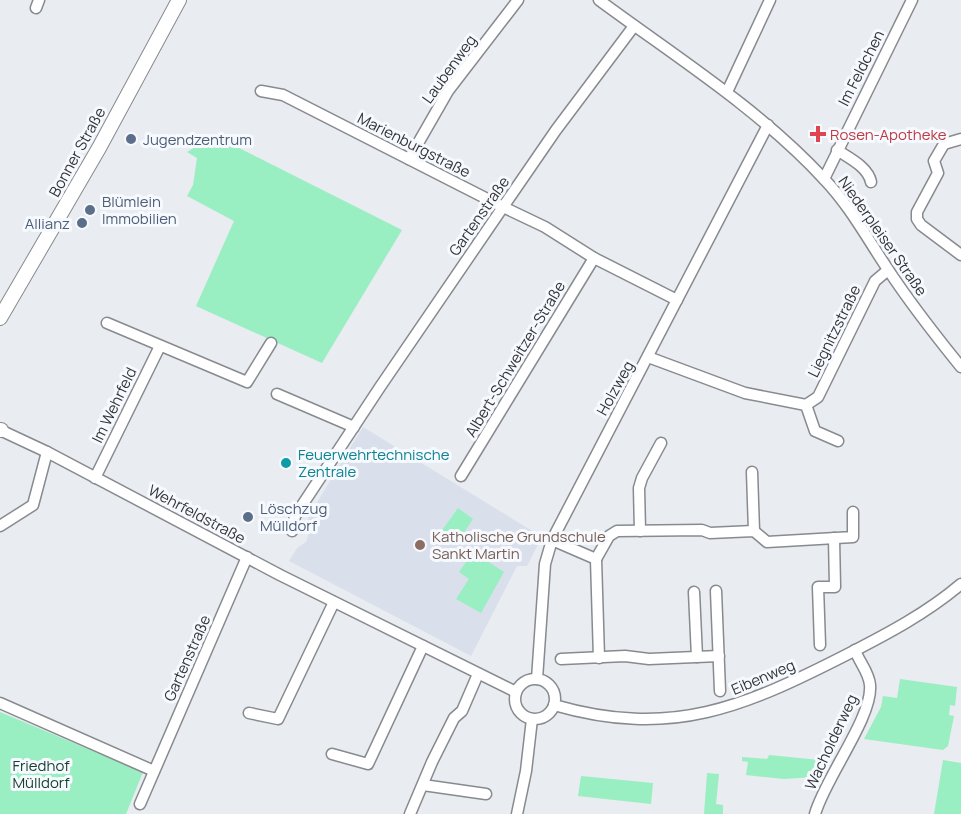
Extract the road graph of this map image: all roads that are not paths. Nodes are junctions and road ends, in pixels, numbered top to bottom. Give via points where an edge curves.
1 (179, 0) edge
2 (518, 0) edge
3 (599, 0) edge
4 (770, 0) edge
5 (912, 0) edge
6 (634, 26) junction
7 (261, 92) dead end
8 (727, 92) junction
9 (768, 125) junction
10 (961, 139) edge
11 (837, 150) junction
12 (409, 159) junction
13 (824, 179) junction
14 (872, 182) dead end
15 (503, 207) junction
16 (961, 255) edge
17 (594, 258) junction
18 (888, 270) junction
19 (677, 300) junction
20 (0, 318) edge
21 (108, 324) dead end
22 (271, 343) dead end
23 (160, 346) junction
24 (648, 357) junction
25 (961, 367) edge
26 (277, 394) dead end
27 (806, 405) junction
28 (354, 427) junction
29 (0, 430) edge
30 (838, 441) dead end
31 (661, 443) dead end
32 (47, 452) junction
33 (752, 472) dead end
34 (461, 476) dead end
35 (95, 478) junction
36 (853, 512) dead end
37 (0, 526) edge
38 (292, 531) dead end
39 (640, 531) junction
40 (753, 531) junction
41 (834, 538) junction
42 (552, 540) junction
43 (247, 557) junction
44 (596, 559) junction
45 (961, 585) edge
46 (716, 591) dead end
47 (694, 592) dead end
48 (334, 602) junction
49 (820, 645) dead end
50 (423, 646) junction
51 (855, 650) junction
52 (719, 656) junction
53 (697, 657) junction
54 (599, 658) junction
55 (561, 659) dead end
56 (478, 674) junction
57 (537, 679) junction
58 (720, 691) dead end
59 (516, 692) junction
60 (0, 703) edge
61 (554, 705) junction
62 (249, 713) dead end
63 (532, 719) junction
64 (332, 754) dead end
65 (153, 771) junction
66 (423, 784) junction
67 (486, 794) dead end
68 (140, 804) dead end
69 (410, 814) edge
70 (517, 814) edge
71 (815, 814) edge

1 - 20 main road, Bonner Straße
2 - 12 street, Laubenweg via 448,91
3 - 6 street, Niederpleiser Straße
4 - 8 street
5 - 11 street, Im Feldchen
6 - 8 street, Niederpleiser Straße
6 - 15 street, Gartenstraße
7 - 12 street, Marienburgstraße via 283,94
8 - 9 street, Niederpleiser Straße
9 - 13 street, Niederpleiser Straße
9 - 19 street, Holzweg
10 - 16 street via 944,144 934,161 938,173 917,212 921,225
11 - 13 street, Im Feldchen
11 - 14 street via 863,168
12 - 15 street, Marienburgstraße
13 - 18 street, Niederpleiser Straße via 844,202
15 - 17 street, Marienburgstraße via 545,227
15 - 28 street, Gartenstraße
17 - 19 street, Marienburgstraße
17 - 34 street, Albert-Schweitzer-Straße
18 - 25 street, Niederpleiser Straße
18 - 27 street, Liegnitzstraße via 875,281 818,397
19 - 24 street, Holzweg
21 - 23 street
22 - 23 street via 247,382
23 - 35 street, Im Wehrfeld
24 - 27 street via 745,393
24 - 42 street, Holzweg
26 - 28 street
27 - 30 street via 815,431
28 - 38 street, Gartenstraße via 296,516
29 - 32 street, Wehrfeldstraße
31 - 39 street via 639,488
32 - 35 street, Wehrfeldstraße
32 - 37 street via 33,505
33 - 40 street
35 - 43 street, Wehrfeldstraße
36 - 41 street via 853,537
39 - 40 street
39 - 44 street via 612,533
40 - 41 street via 766,542
41 - 49 street via 835,587 818,587
42 - 44 street
42 - 57 street, Holzweg via 545,564
43 - 48 street, Wehrfeldstraße
43 - 65 street, Gartenstraße
44 - 54 street
45 - 51 street, Eibenweg via 912,619
46 - 52 street
47 - 53 street
48 - 50 street, Wehrfeldstraße
48 - 62 street via 278,719
50 - 56 street, Wehrfeldstraße
50 - 64 street via 368,764
51 - 61 street, Eibenweg via 750,700 696,716 633,720
51 - 71 street, Wacholderweg via 870,683 870,696
52 - 53 street
52 - 58 street
53 - 54 street
54 - 55 street
56 - 59 street, Wehrfeldstraße
56 - 66 street
57 - 59 street via 525,682
57 - 61 street via 552,688
59 - 63 street via 519,712
60 - 65 street
61 - 63 street via 546,716
63 - 70 street
65 - 68 street, Gartenstraße
66 - 67 street
66 - 69 street

